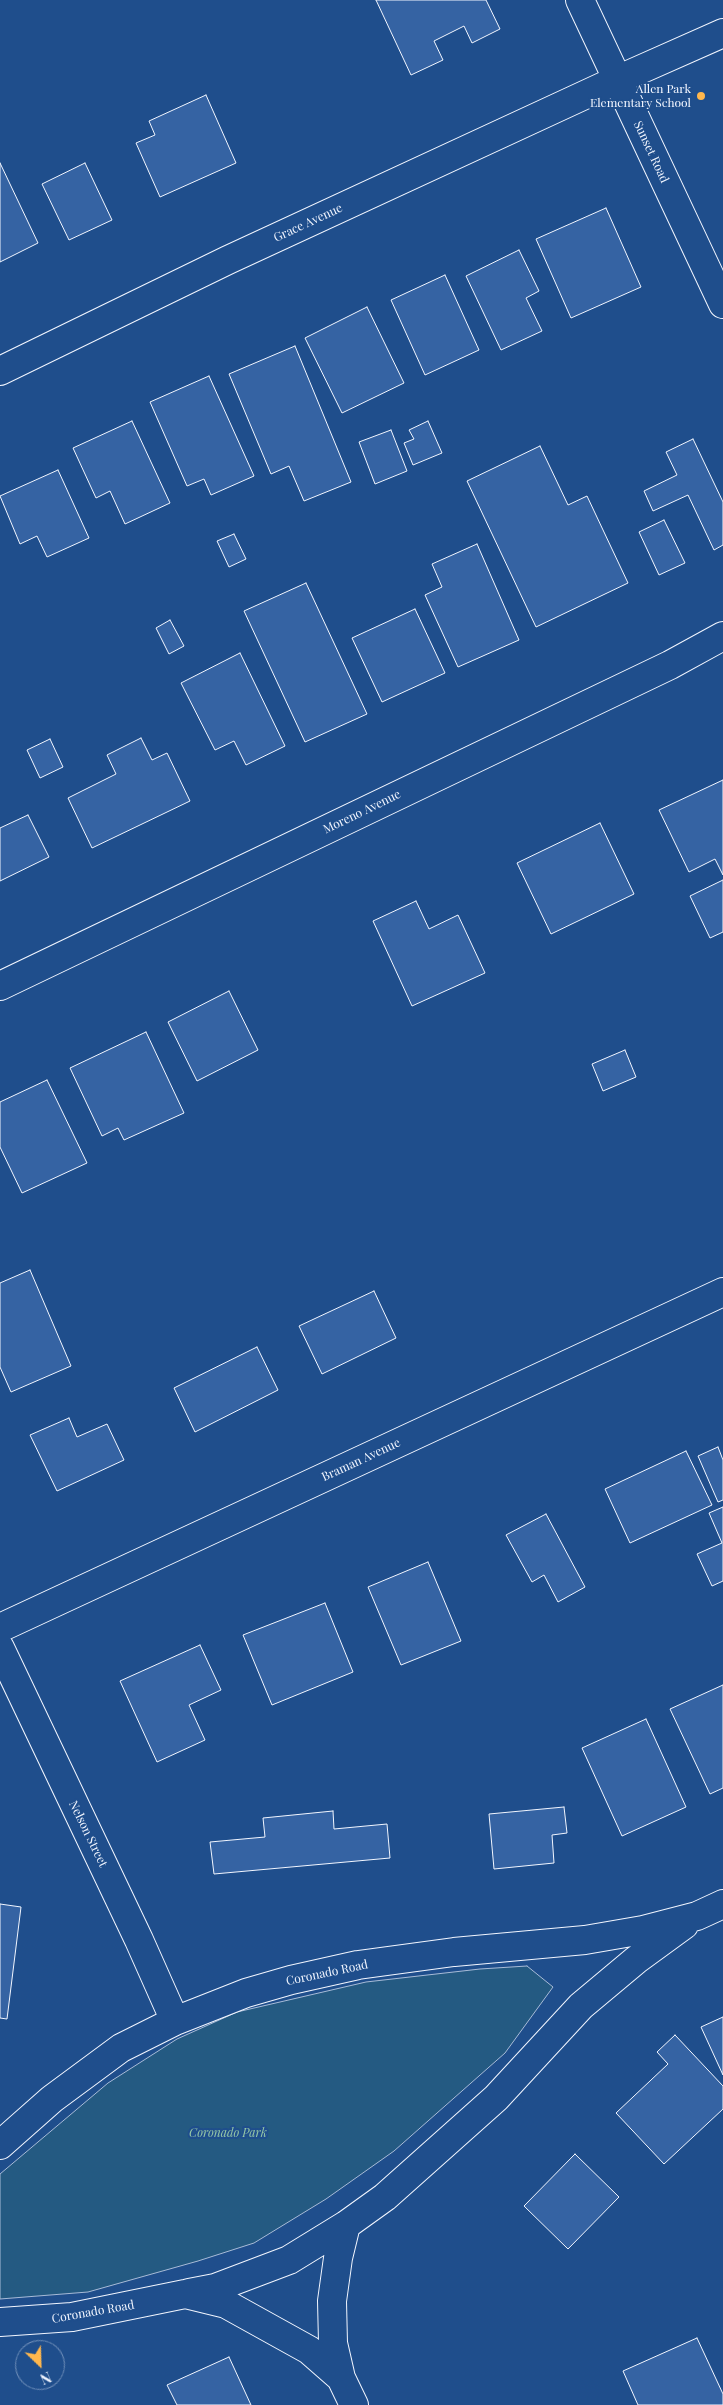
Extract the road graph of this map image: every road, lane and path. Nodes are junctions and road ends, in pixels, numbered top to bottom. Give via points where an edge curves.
1 (580, 0) edge
2 (723, 33) edge
3 (617, 80) junction
4 (723, 304) edge
5 (0, 371) edge
6 (723, 636) edge
7 (0, 986) edge
8 (723, 1292) edge
9 (0, 1628) edge
10 (0, 1648) edge
11 (723, 1904) edge
12 (697, 1916) junction
13 (175, 2021) junction
14 (0, 2145) edge
15 (346, 2225) junction
16 (185, 2294) junction
17 (0, 2322) edge
18 (341, 2378) junction
19 (354, 2405) edge

1 - 3 street, Sunset Road
2 - 3 street, Grace Avenue
3 - 4 street, Sunset Road
3 - 5 street, Grace Avenue via 228,260
6 - 7 street, Moreno Avenue via 670,665
8 - 9 street, Braman Avenue
10 - 13 street, Nelson Street
11 - 12 street, Coronado Road
12 - 13 street, Coronado Road via 585,1940 358,1965 246,1993
12 - 15 street, Coronado Road via 636,1960 581,2006 496,2098 384,2197
13 - 14 street, Coronado Road via 121,2048 52,2098
15 - 16 street, Coronado Road via 289,2260 215,2288
15 - 18 street via 332,2301 333,2343
16 - 17 street, Coronado Road via 72,2318
16 - 18 street, Coronado Road via 226,2304 309,2350
18 - 19 street

